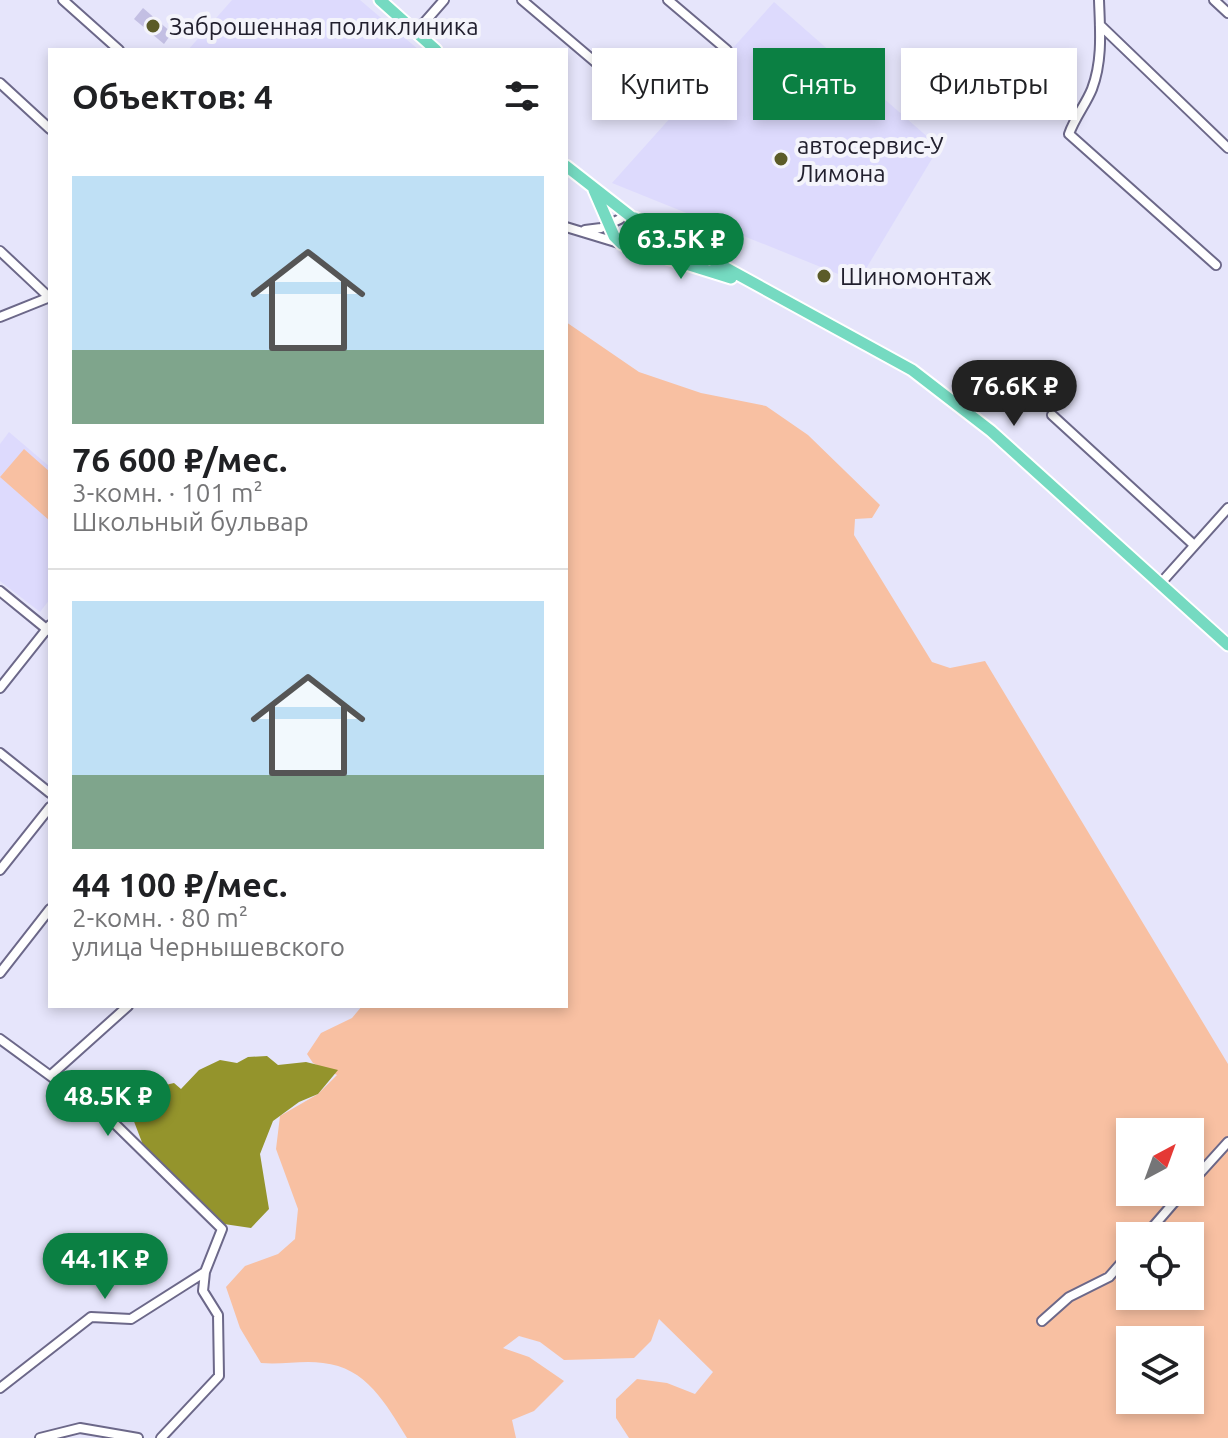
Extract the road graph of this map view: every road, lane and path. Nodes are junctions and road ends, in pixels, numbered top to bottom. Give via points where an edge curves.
1 (63, 0) edge
2 (380, 0) edge
3 (444, 0) edge
4 (522, 0) edge
5 (668, 0) edge
6 (1099, 0) edge
7 (1214, 0) edge
8 (1228, 13) edge
9 (1100, 25) junction
10 (416, 32) junction
11 (117, 48) edge
12 (434, 48) edge
13 (725, 48) edge
14 (592, 59) edge
15 (0, 83) edge
16 (48, 127) edge
17 (1228, 148) edge
18 (568, 168) edge
19 (594, 190) junction
20 (634, 218) junction
21 (614, 224) junction
22 (568, 228) edge
23 (576, 230) junction
24 (623, 244) junction
25 (0, 251) edge
26 (1216, 265) dead end
27 (749, 283) junction
28 (48, 295) edge
29 (48, 298) edge
30 (0, 317) edge
31 (1052, 415) dead end
32 (1228, 508) edge
33 (1194, 545) junction
34 (1160, 584) junction
35 (0, 591) edge
36 (48, 627) edge
37 (48, 629) edge
38 (1228, 645) edge
39 (0, 688) edge
40 (0, 753) edge
41 (48, 791) edge
42 (48, 810) edge
43 (0, 870) edge
44 (48, 912) edge
45 (0, 973) edge
46 (126, 1008) edge
47 (0, 1039) edge
48 (51, 1075) junction
49 (1228, 1142) edge
50 (1204, 1169) edge
51 (1171, 1206) edge
52 (1157, 1222) edge
53 (1116, 1269) edge
54 (205, 1272) junction
55 (1042, 1321) dead end
56 (0, 1388) edge
57 (40, 1438) edge
58 (138, 1438) edge
59 (161, 1438) edge

1 - 11 street
2 - 10 main road
3 - 10 street
4 - 14 street
5 - 13 street
6 - 9 street
7 - 8 street
9 - 17 street
9 - 26 street via 1092,90 1069,134
10 - 12 main road
15 - 16 street
18 - 19 main road
19 - 20 main road
19 - 21 main road
20 - 21 main road
20 - 24 main road via 641,228 639,236
20 - 27 main road
21 - 23 street
21 - 24 main road
22 - 23 street
23 - 24 street
24 - 27 main road
25 - 28 street
27 - 34 main road via 845,330 937,388
29 - 30 street
31 - 33 street
32 - 33 street
33 - 34 street
34 - 38 main road
35 - 36 street
37 - 39 street
40 - 41 street
42 - 43 street
44 - 45 street
46 - 48 street
47 - 48 street
48 - 54 street via 112,1121 222,1229
49 - 50 street
51 - 52 street
53 - 55 street via 1069,1297
54 - 56 street via 131,1319 91,1317
54 - 59 street via 203,1291 218,1315 219,1376
57 - 58 street via 80,1428

